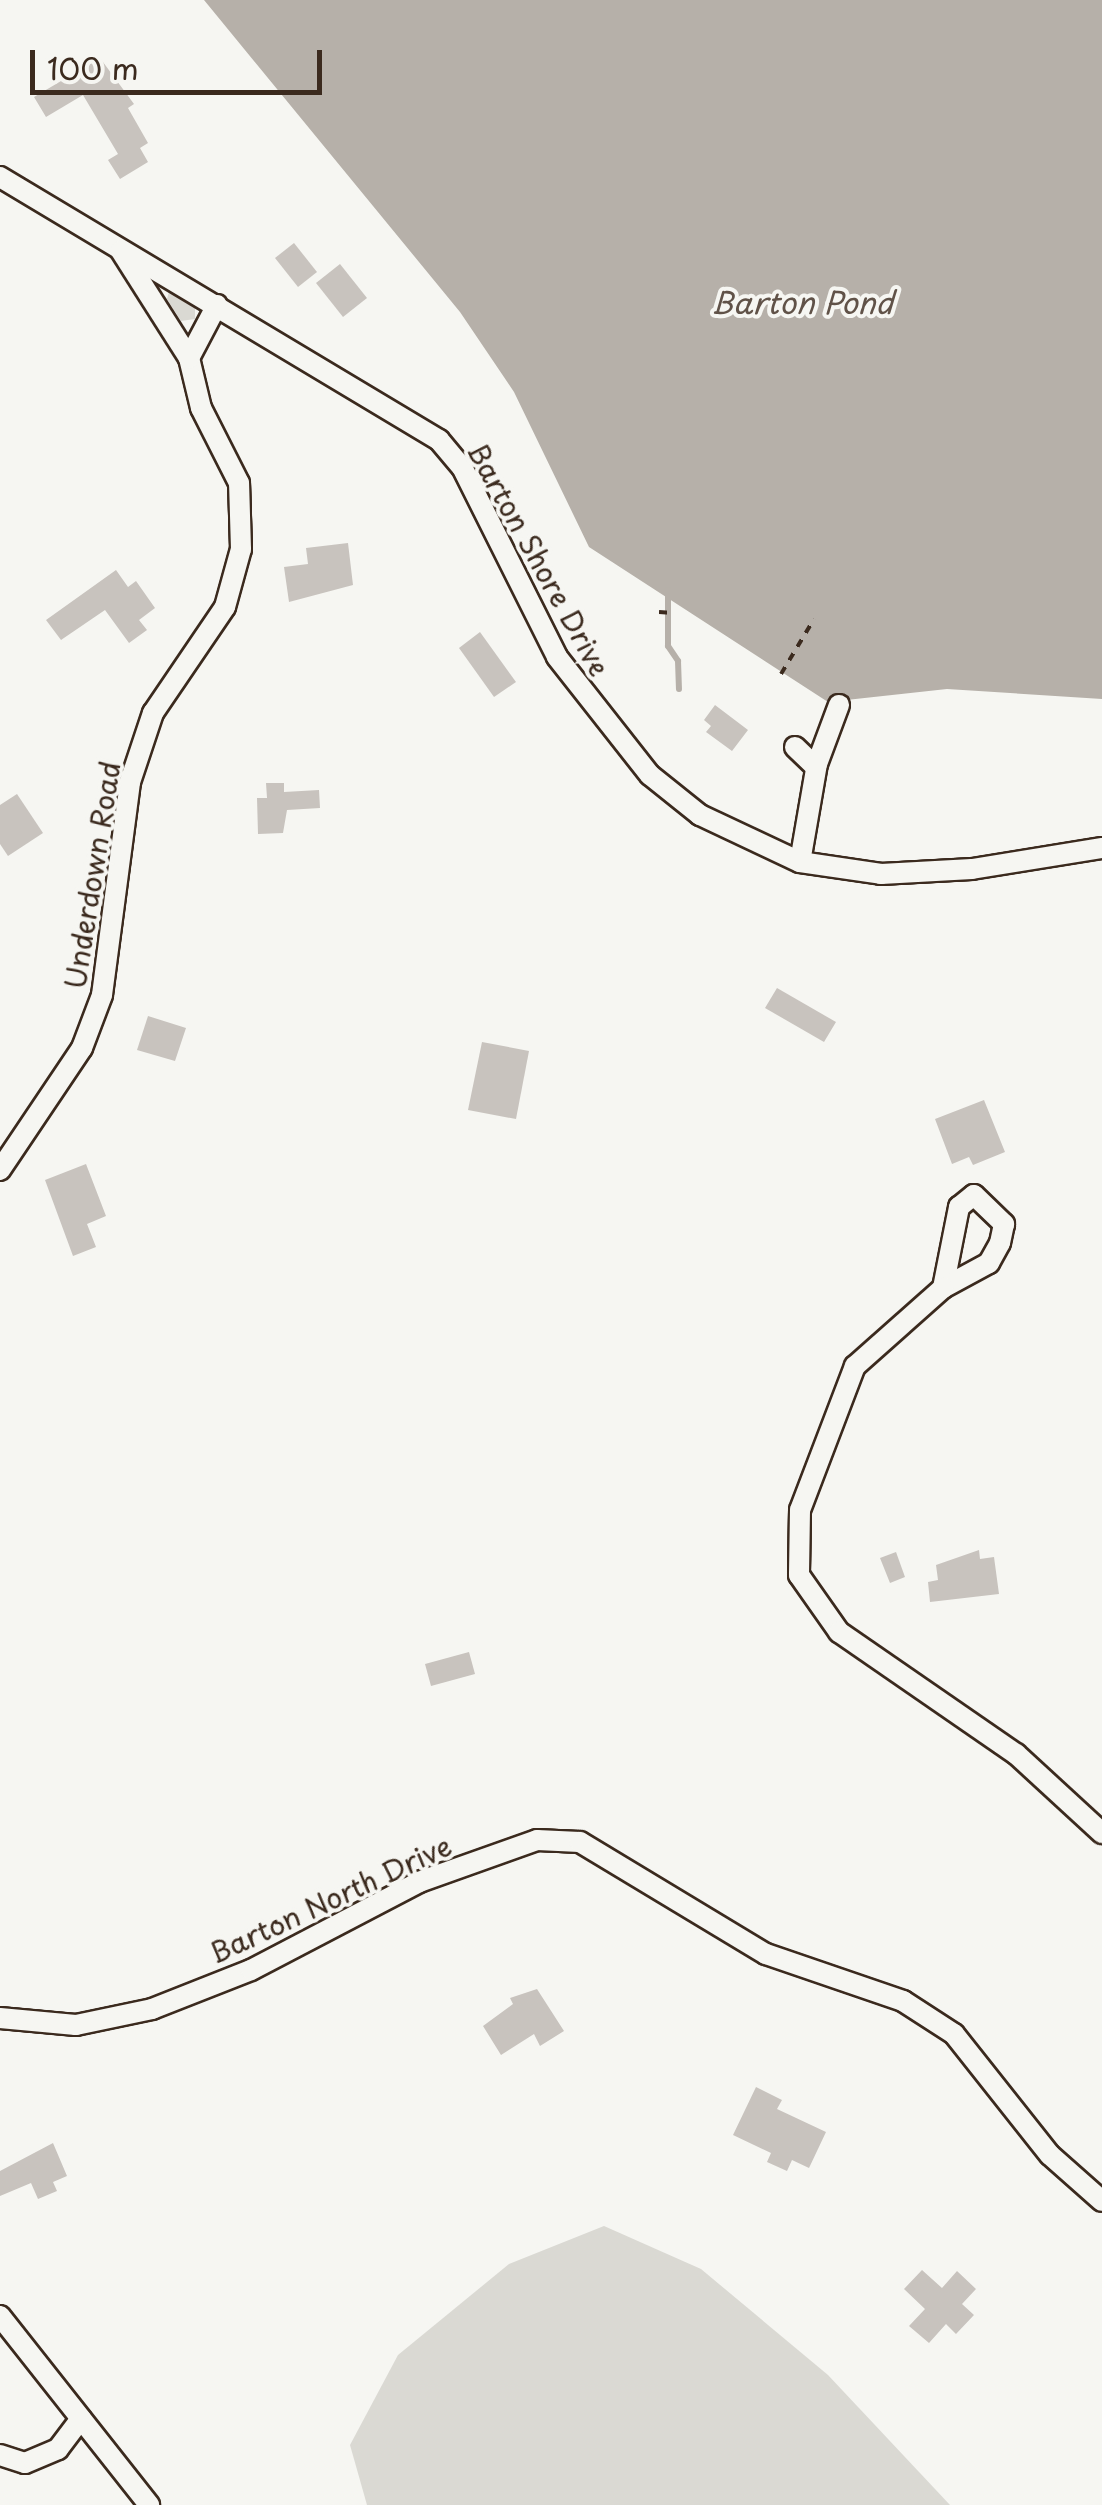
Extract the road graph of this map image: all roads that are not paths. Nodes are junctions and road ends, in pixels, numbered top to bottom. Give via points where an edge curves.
1 (0, 178) edge
2 (117, 244) junction
3 (217, 305) junction
4 (188, 358) junction
5 (839, 705) dead end
6 (795, 746) dead end
7 (816, 767) junction
8 (1102, 848) edge
9 (800, 862) junction
10 (0, 1170) edge
11 (942, 1288) dead end
12 (1102, 1833) edge
13 (0, 2018) edge
14 (1102, 2201) edge
15 (0, 2316) edge
16 (82, 2419) junction
17 (0, 2455) edge
18 (149, 2505) edge

1 - 2 street, Barton Shore Drive
2 - 3 street, Barton Shore Drive
2 - 4 street, Underdown Road
3 - 4 street
3 - 9 street, Barton Shore Drive via 439,440 462,466 556,658 600,718 650,775 700,815
4 - 10 street, Underdown Road via 202,408 239,483 236,577 225,607 152,713 130,782 102,995 82,1048
5 - 7 street
6 - 7 street
7 - 9 street
8 - 9 street, Barton Shore Drive via 900,873
11 - 12 street via 856,1366 800,1510 800,1575 839,1632 1016,1754
13 - 14 street, Barton North Drive via 76,2024 152,2009 251,1970 419,1882 537,1840 580,1842 766,1954 903,2002 954,2034 1050,2154
15 - 16 street
16 - 17 street via 58,2449 25,2464
16 - 18 street

